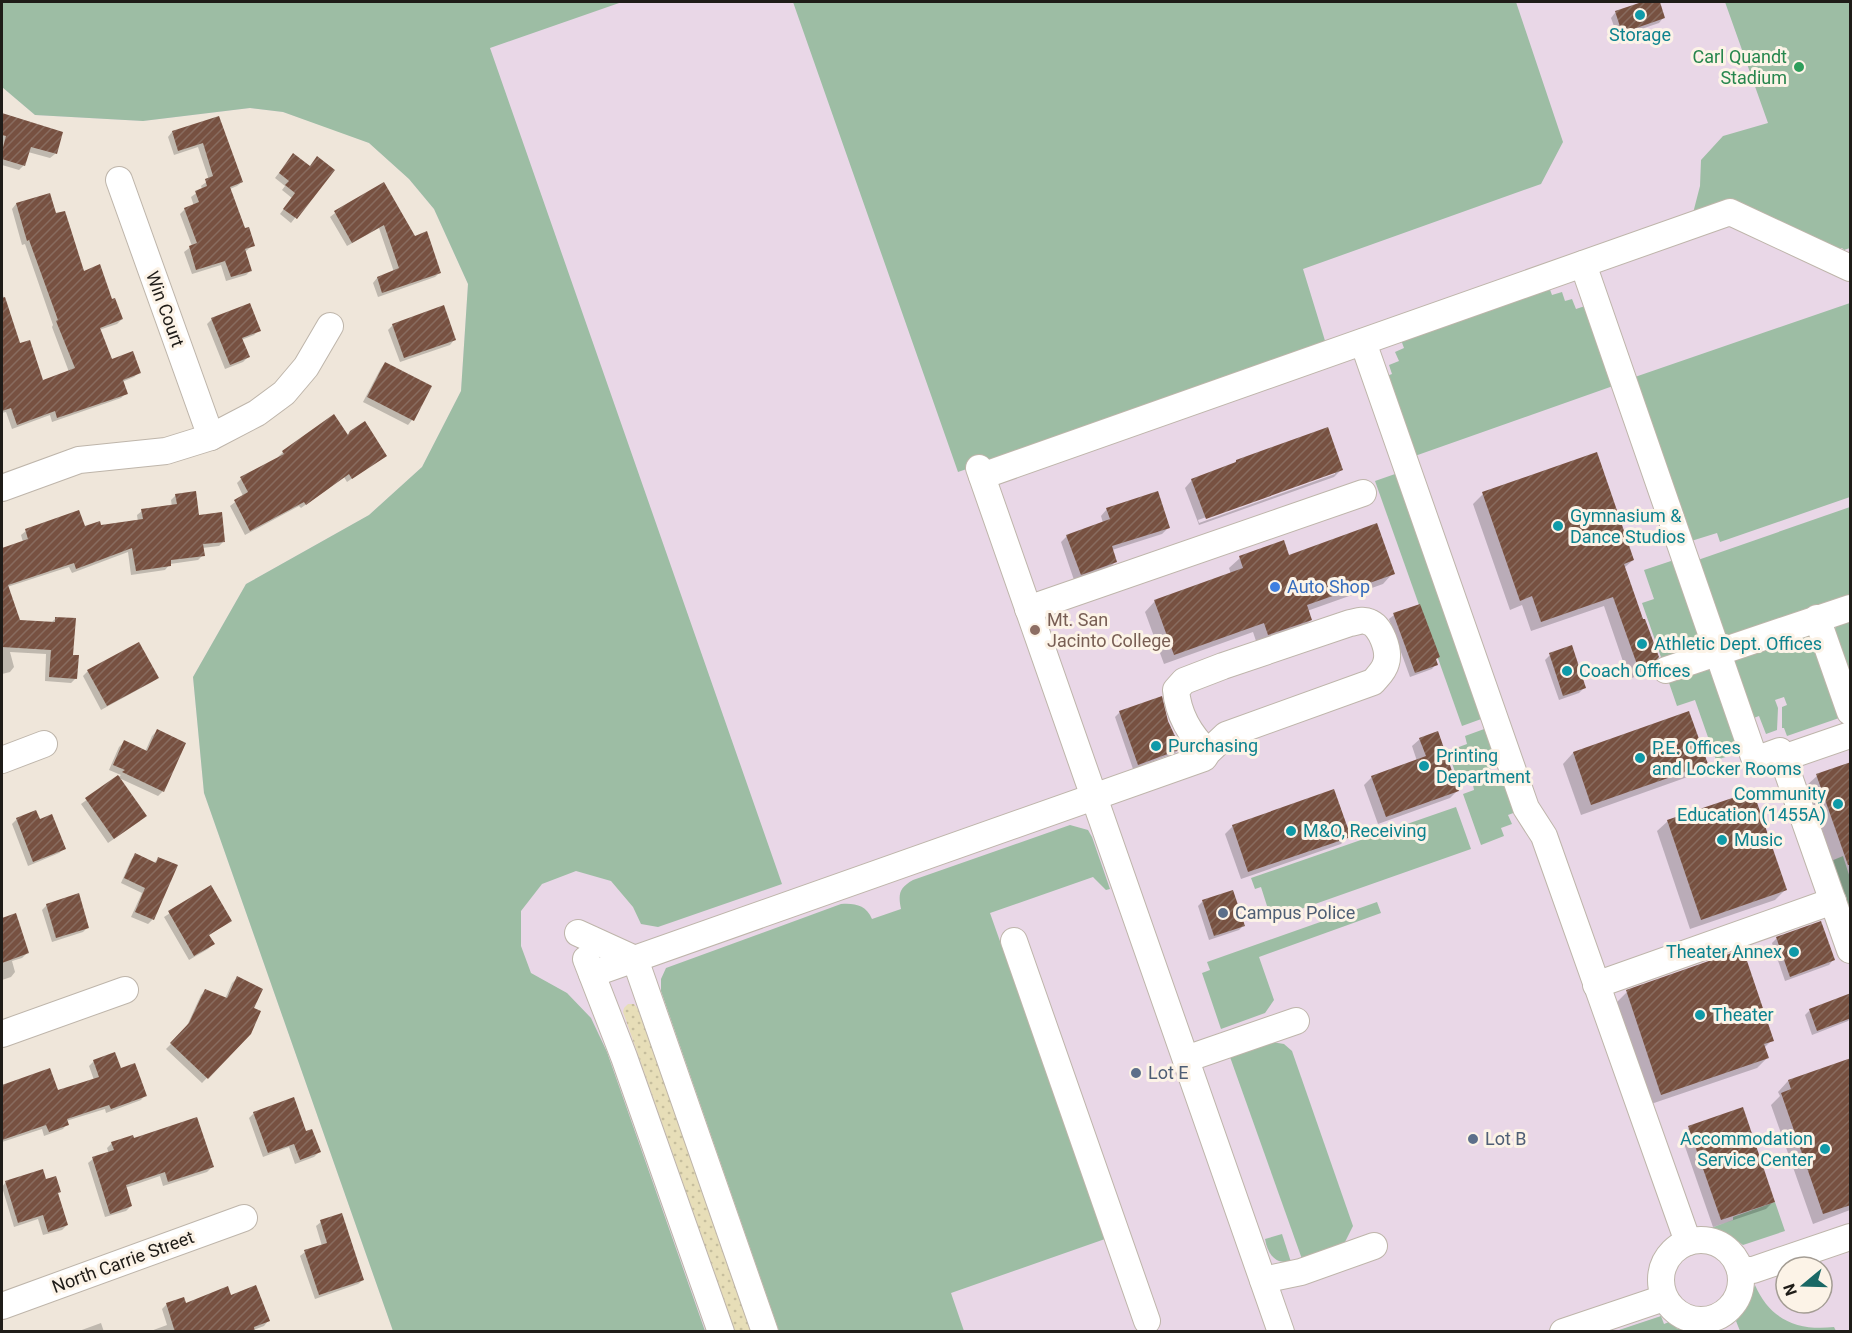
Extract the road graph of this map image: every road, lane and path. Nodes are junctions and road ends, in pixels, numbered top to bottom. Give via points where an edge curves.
1 (119, 180) dead end
2 (1582, 264) junction
3 (1850, 268) edge
4 (330, 326) dead end
5 (1362, 342) junction
6 (211, 437) junction
7 (2, 488) edge
8 (1363, 493) dead end
9 (1851, 608) edge
10 (1028, 609) junction
11 (1817, 618) junction
12 (1717, 652) junction
13 (1666, 670) dead end
14 (1851, 712) edge
15 (1851, 735) edge
16 (44, 744) dead end
17 (1208, 752) junction
18 (1783, 758) junction
19 (2, 760) edge
20 (1094, 797) junction
21 (1833, 901) junction
22 (1014, 941) dead end
23 (1851, 950) edge
24 (635, 959) junction
25 (592, 974) junction
26 (1596, 985) junction
27 (125, 990) dead end
28 (1296, 1021) dead end
29 (2, 1034) edge
30 (1186, 1059) junction
31 (244, 1218) dead end
32 (1851, 1237) edge
33 (1688, 1242) junction
34 (1374, 1246) dead end
35 (1740, 1270) junction
36 (1263, 1280) junction
37 (1664, 1298) junction
38 (2, 1306) edge
39 (1147, 1321) dead end
40 (1717, 1325) edge
41 (721, 1332) edge
42 (765, 1332) edge
43 (1281, 1332) edge
44 (1563, 1332) edge

1 - 6 street, Win Court
2 - 3 street via 1730,212
2 - 5 street
2 - 12 street
4 - 6 street via 306,367 284,393 257,413
5 - 10 street via 981,472
5 - 26 street via 1526,808 1544,836
6 - 7 street via 166,451 78,460
8 - 10 street
9 - 11 street
10 - 20 street
11 - 12 street
11 - 14 street
12 - 13 street
12 - 18 street via 1755,760 1780,751
15 - 18 street
16 - 19 street
17 - 17 street via 1226,735 1373,682 1387,661 1379,630 1362,620 1350,623 1184,681 1176,690 1177,699 1190,732
17 - 20 street via 1204,758
18 - 21 street
20 - 24 street
20 - 30 street
21 - 23 street
21 - 26 street
22 - 39 street
24 - 25 street
24 - 25 street via 578,933
24 - 42 street
25 - 41 street
26 - 33 street
27 - 29 street
28 - 30 street
30 - 36 street
31 - 38 street, North Carrie Street
32 - 35 street via 1753,1270
33 - 35 street via 1720,1245 1736,1260
33 - 37 street via 1667,1259 1661,1284
34 - 36 street via 1301,1272
35 - 40 street via 1739,1294
36 - 43 street
37 - 40 street via 1680,1315
37 - 44 street

